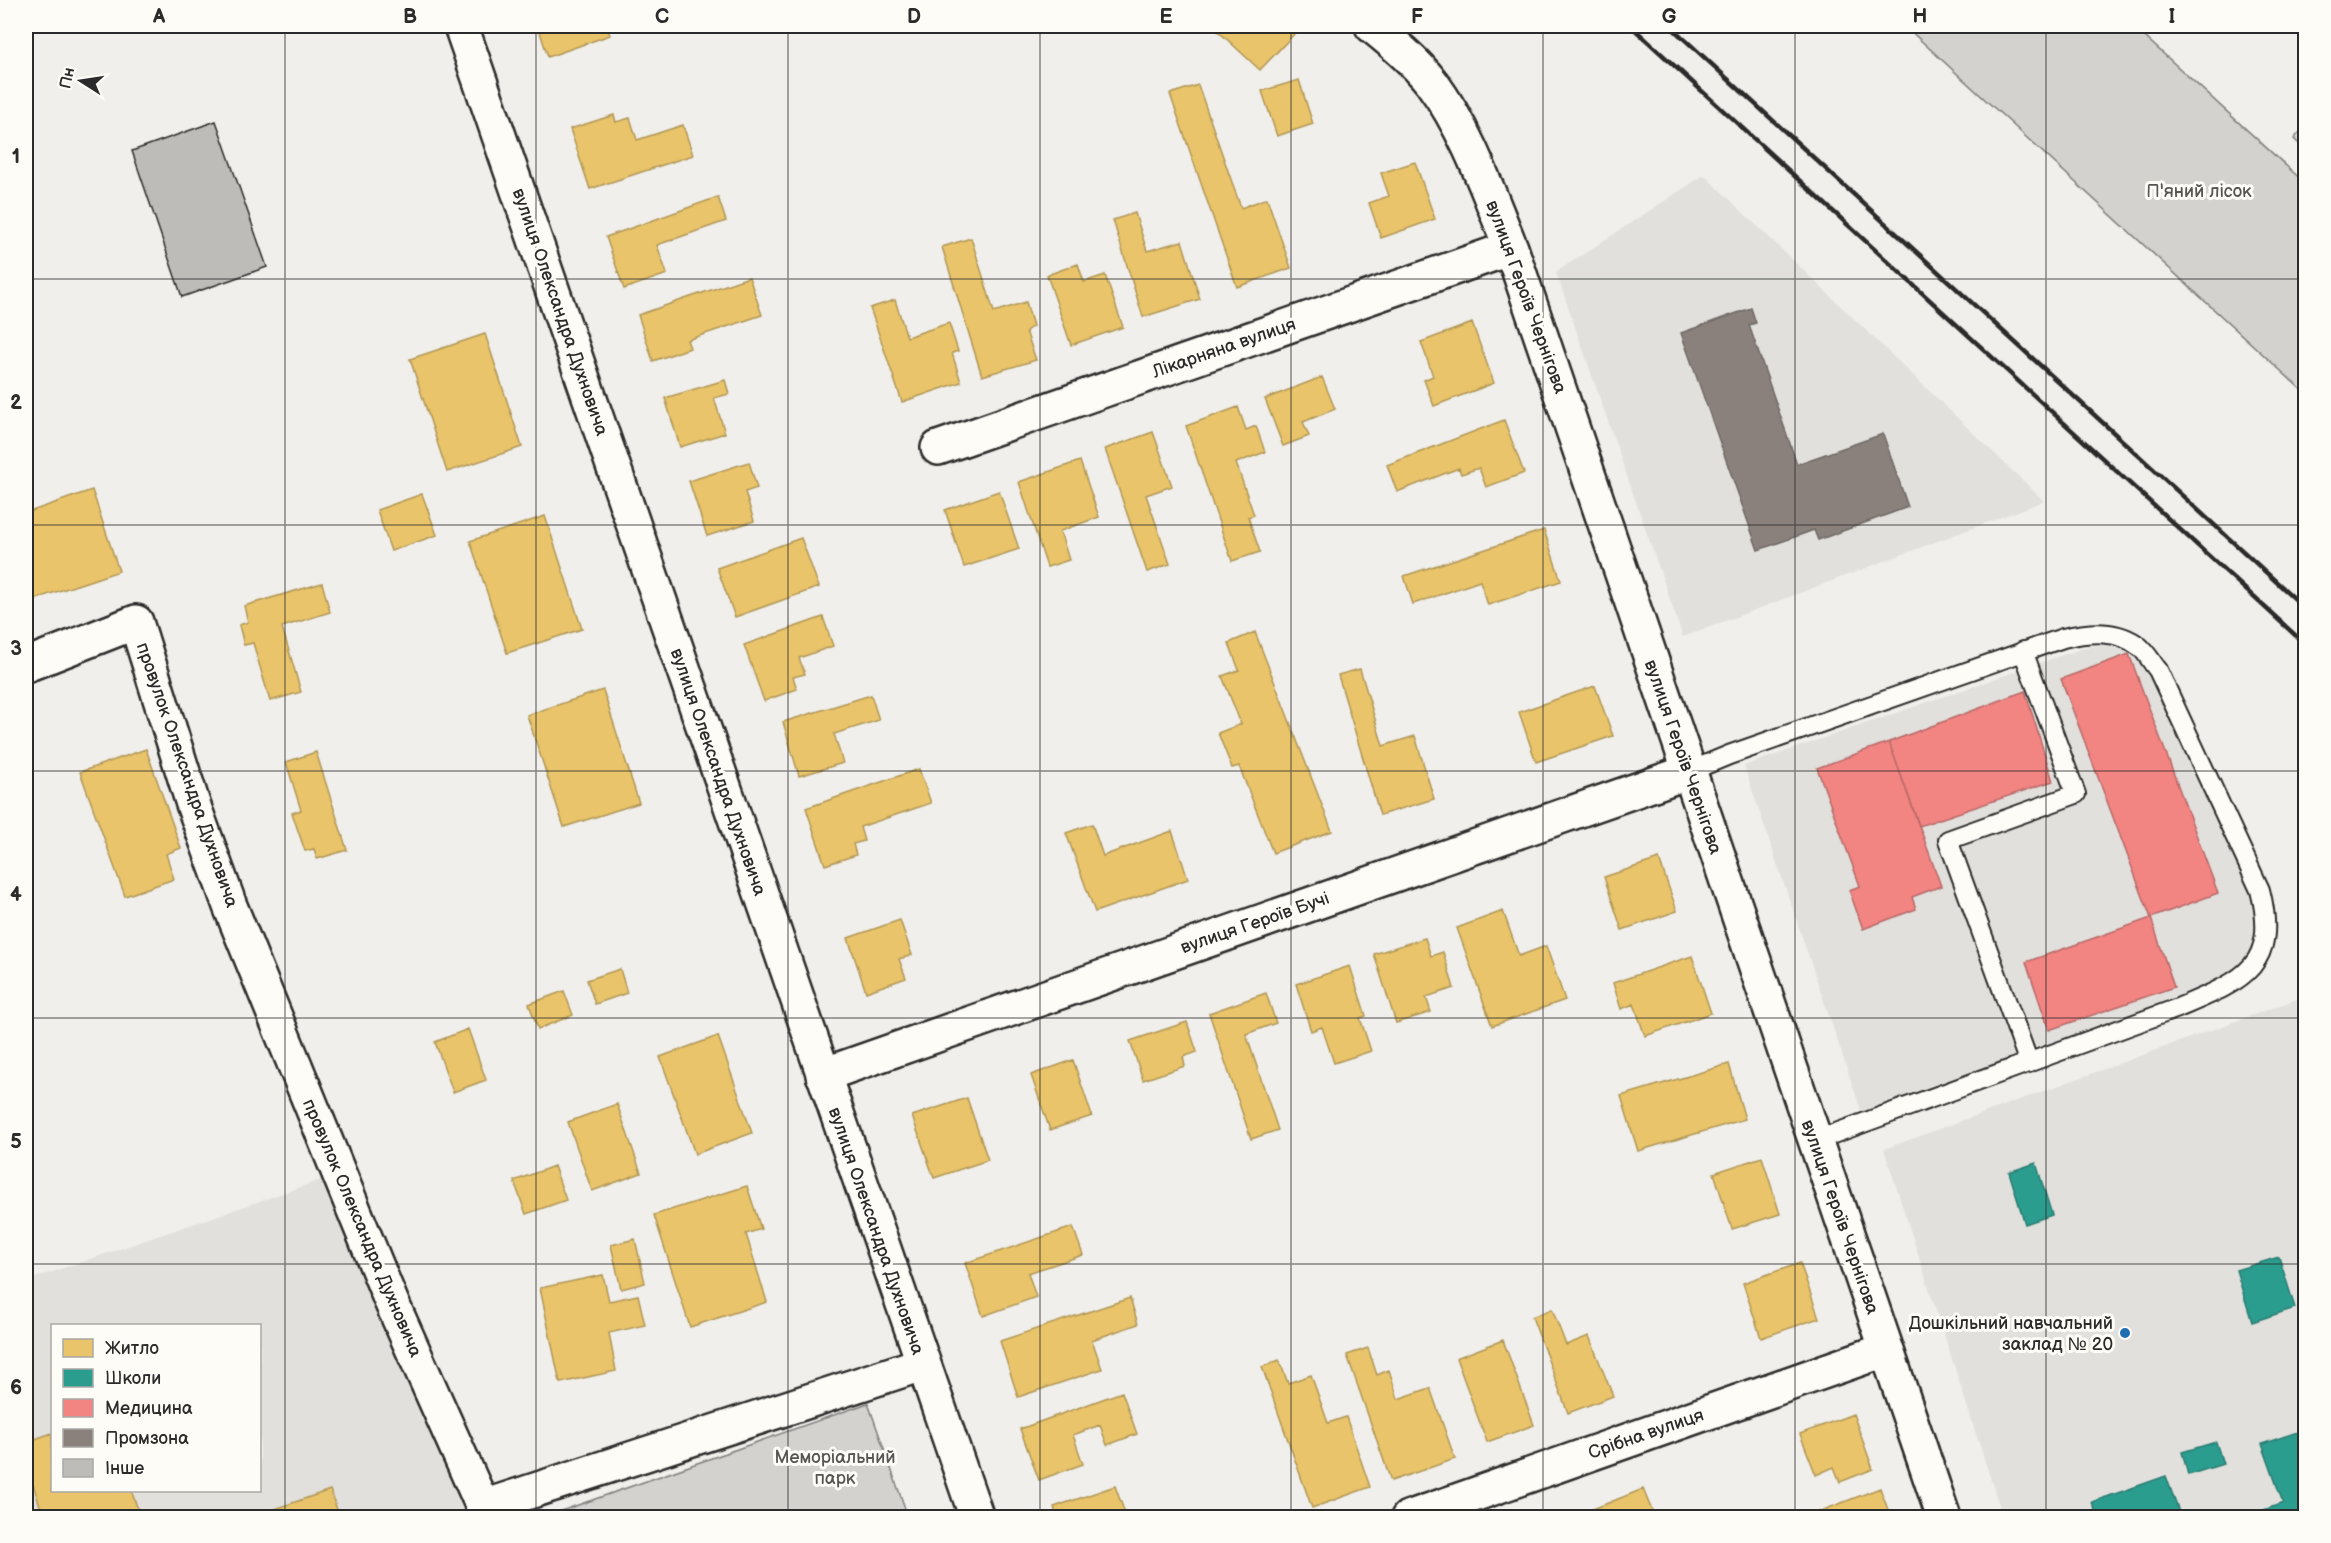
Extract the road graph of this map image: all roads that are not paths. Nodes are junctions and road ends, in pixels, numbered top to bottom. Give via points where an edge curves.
1 (461, 26) edge
2 (1372, 26) edge
3 (1511, 248) junction
4 (938, 448) dead end
5 (2023, 651) junction
6 (26, 665) edge
7 (1688, 772) junction
8 (2029, 1063) junction
9 (823, 1075) junction
10 (1814, 1141) junction
11 (1885, 1350) junction
12 (922, 1364) junction
13 (477, 1512) edge
14 (977, 1518) edge
15 (1408, 1518) edge
16 (1944, 1518) edge

1 - 9 street, вулиця Олександра Духновича
2 - 3 street, вулиця Героїв Чернігова via 1399,47 1432,83 1467,141
3 - 4 street, Лікарняна вулиця
3 - 7 street, вулиця Героїв Чернігова
5 - 7 lane
5 - 8 lane via 2076,794 1948,840
5 - 8 lane via 2088,632 2114,634 2140,647 2158,670 2260,890 2267,917 2265,945 2252,969 2228,987
6 - 13 street, провулок Олександра Духновича via 136,622 230,906
7 - 9 street, вулиця Героїв Бучі
7 - 10 street, вулиця Героїв Чернігова
8 - 10 lane
9 - 12 street, вулиця Олександра Духновича
10 - 11 street, вулиця Героїв Чернігова
11 - 15 street, Срібна вулиця
11 - 16 street, вулиця Героїв Чернігова
12 - 13 street, провулок Олександра Духновича
12 - 14 street, вулиця Олександра Духновича

